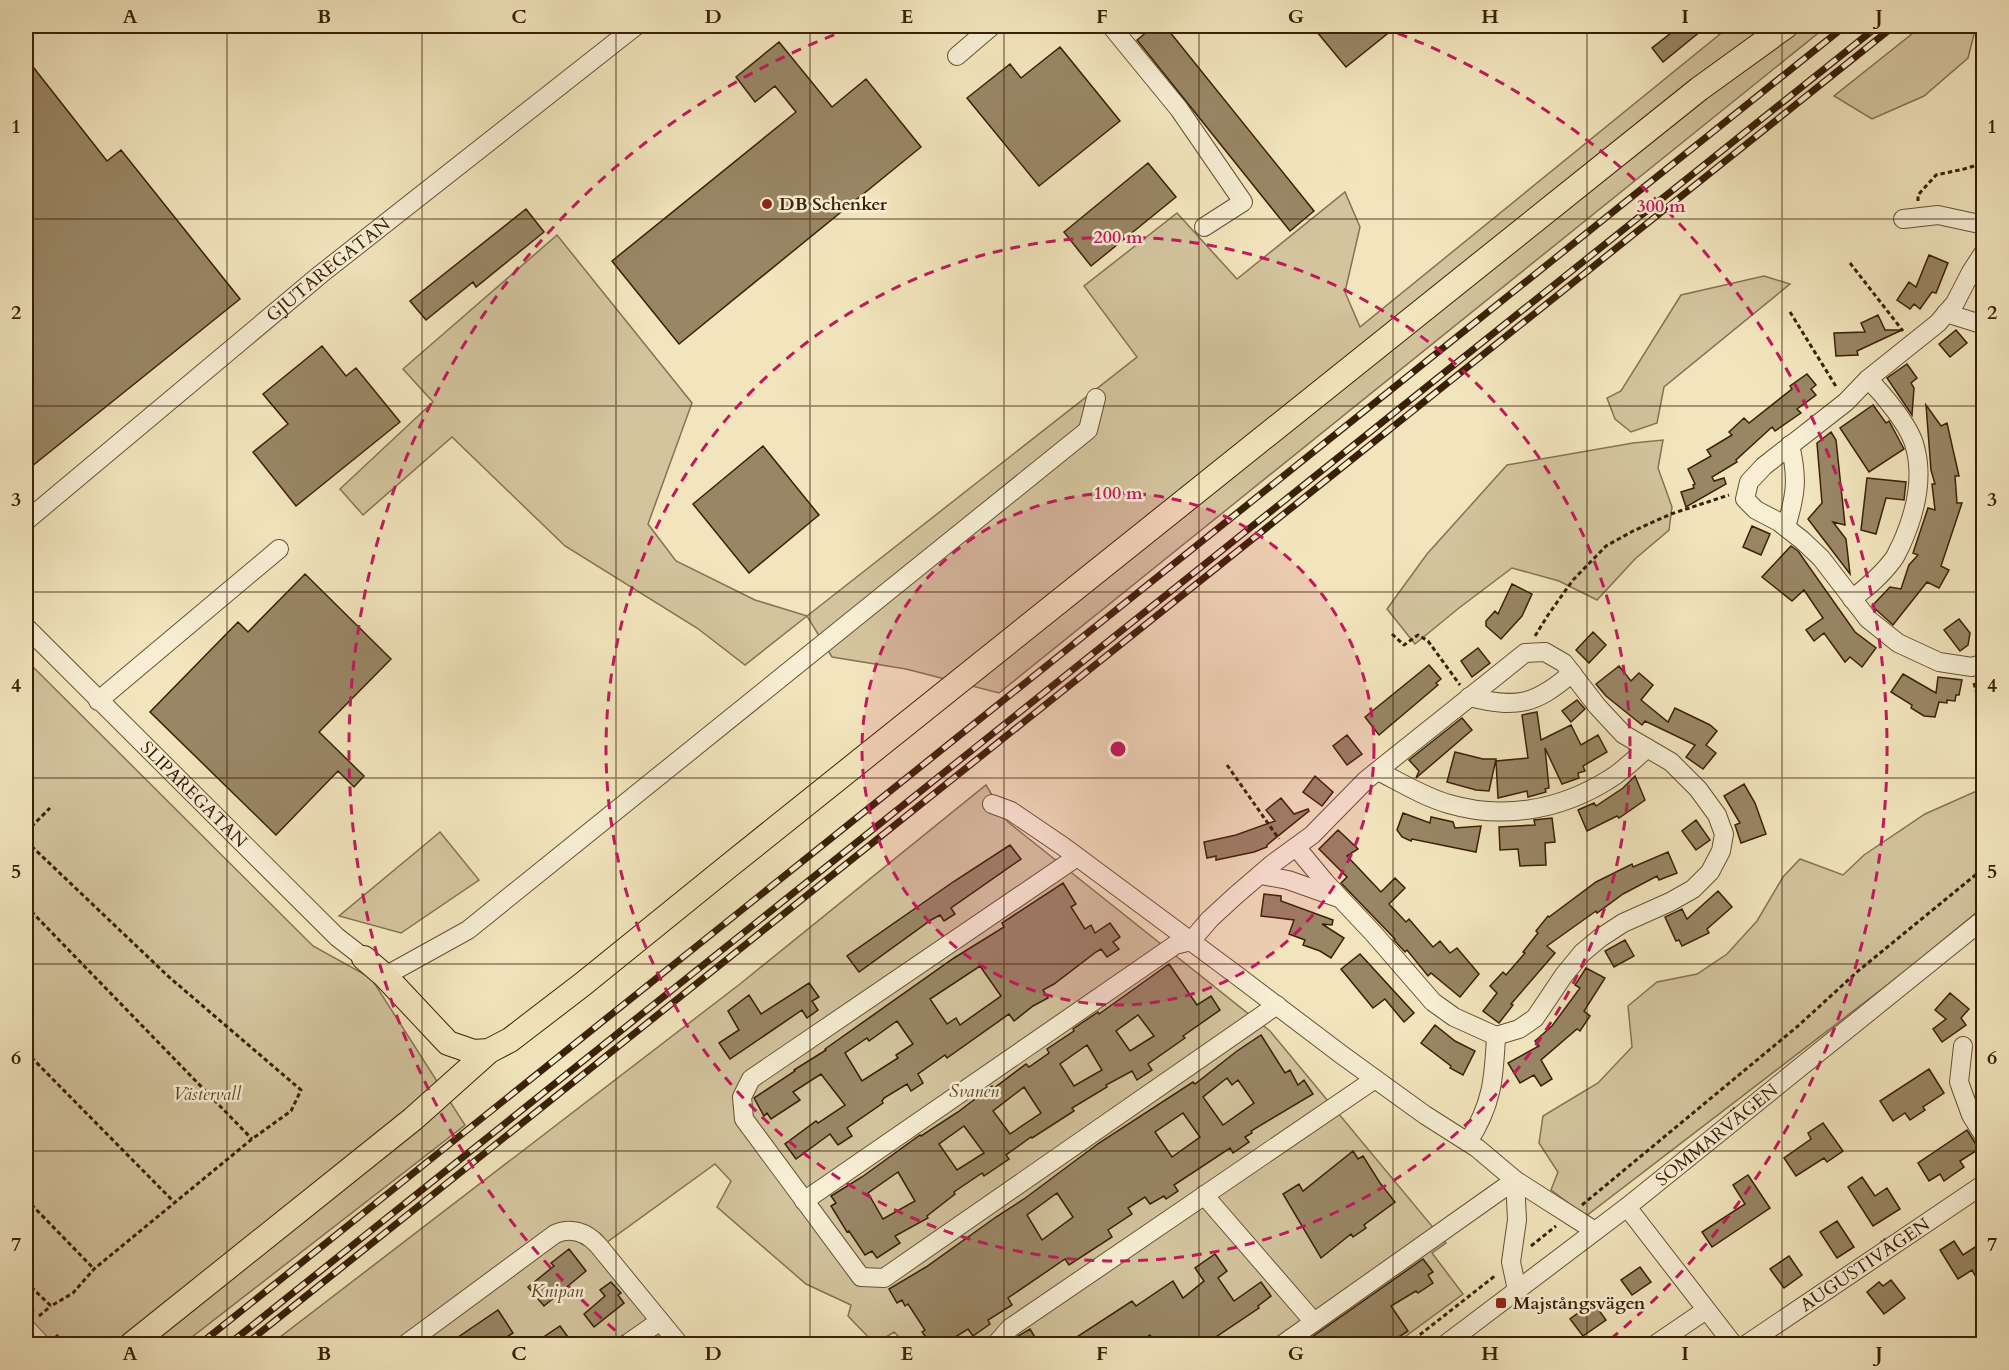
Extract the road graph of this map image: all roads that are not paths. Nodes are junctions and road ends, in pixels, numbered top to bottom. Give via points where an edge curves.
1 (636, 26) edge
2 (992, 26) edge
3 (1111, 26) edge
4 (1786, 26) edge
5 (957, 56) dead end
6 (1910, 218) road end
7 (1983, 225) edge
8 (1204, 227) dead end
9 (1983, 252) edge
10 (1946, 313) junction
11 (1983, 325) edge
12 (1868, 379) junction
13 (1096, 398) dead end
14 (1790, 445) junction
15 (26, 521) edge
16 (1786, 527) junction
17 (279, 549) dead end
18 (1852, 599) junction
19 (26, 627) edge
20 (1978, 665) edge
21 (1572, 673) junction
22 (1469, 697) junction
23 (98, 701) junction
24 (1647, 748) junction
25 (1378, 771) junction
26 (992, 804) dead end
27 (1293, 850) junction
28 (1077, 857) junction
29 (1260, 875) junction
30 (1340, 898) junction
31 (1983, 919) edge
32 (1191, 941) junction
33 (364, 958) joint
34 (385, 976) junction
35 (1277, 1005) junction
36 (1496, 1036) junction
37 (1963, 1046) dead end
38 (489, 1052) junction
39 (1375, 1079) junction
40 (1983, 1137) edge
41 (1468, 1142) junction
42 (1515, 1180) junction
43 (1983, 1184) edge
44 (1204, 1196) junction
45 (804, 1201) junction
46 (1628, 1207) junction
47 (1595, 1231) junction
48 (1517, 1290) junction
49 (1706, 1310) junction
50 (32, 1322) edge
51 (660, 1322) junction
52 (1314, 1322) junction
53 (41, 1344) edge
54 (132, 1344) edge
55 (406, 1344) edge
56 (627, 1344) edge
57 (679, 1344) edge
58 (996, 1344) edge
59 (1283, 1344) edge
60 (1446, 1344) edge
61 (1656, 1344) edge
62 (1733, 1344) edge
63 (1747, 1344) edge

1 - 15 street, GJUTAREGATAN via 321,274
2 - 5 street
3 - 8 street via 1179,109 1243,202
4 - 38 main road via 1699,89 583,984
6 - 7 street via 1938,215
9 - 10 street
10 - 11 street
10 - 12 street
12 - 14 street via 1846,402
12 - 18 street via 1886,398 1915,445 1917,501 1893,560
13 - 34 street via 1088,430 468,930
14 - 16 street via 1796,472 1794,501
14 - 16 street via 1749,482 1745,499
16 - 18 street via 1821,558
17 - 23 street
18 - 20 street via 1868,619 1898,643 1940,662
19 - 23 street, SLIPAREGATAN
21 - 22 street via 1540,696 1518,704
21 - 22 street via 1545,652 1525,652
21 - 24 street via 1623,734
22 - 25 street
23 - 33 street, SLIPAREGATAN via 337,937
24 - 25 street via 1610,779 1580,796 1547,807 1509,813 1448,804
24 - 36 street via 1671,762 1717,815 1724,834 1721,851 1710,872 1693,889 1600,938 1564,975 1535,1018 1519,1029
25 - 27 street
26 - 28 street via 1011,811
27 - 29 street
27 - 30 street
28 - 32 street
28 - 45 street via 751,1079 742,1097 744,1119
29 - 30 street
29 - 32 street
30 - 36 street via 1433,1002 1454,1017
31 - 46 street, SOMMARVÄGEN
32 - 35 street
32 - 45 street via 1174,945
33 - 34 main road
34 - 38 main road via 448,1043 474,1052
35 - 39 street
35 - 45 street via 884,1278 861,1277
36 - 41 street via 1489,1101
37 - 40 street via 1959,1082
38 - 54 main road via 413,1119
39 - 41 street
39 - 44 street
41 - 42 street
42 - 47 street
42 - 48 street via 1517,1220 1511,1262
42 - 52 street
43 - 63 street, AUGUSTIVÄGEN
44 - 52 street
44 - 58 street via 1010,1328
46 - 47 street, SOMMARVÄGEN
46 - 49 street
47 - 48 street, SOMMARVÄGEN
48 - 60 street, SOMMARVÄGEN
49 - 61 street
49 - 62 street
50 - 53 street
51 - 55 street via 594,1241 581,1233 563,1231
51 - 56 street
51 - 57 street
52 - 59 street

